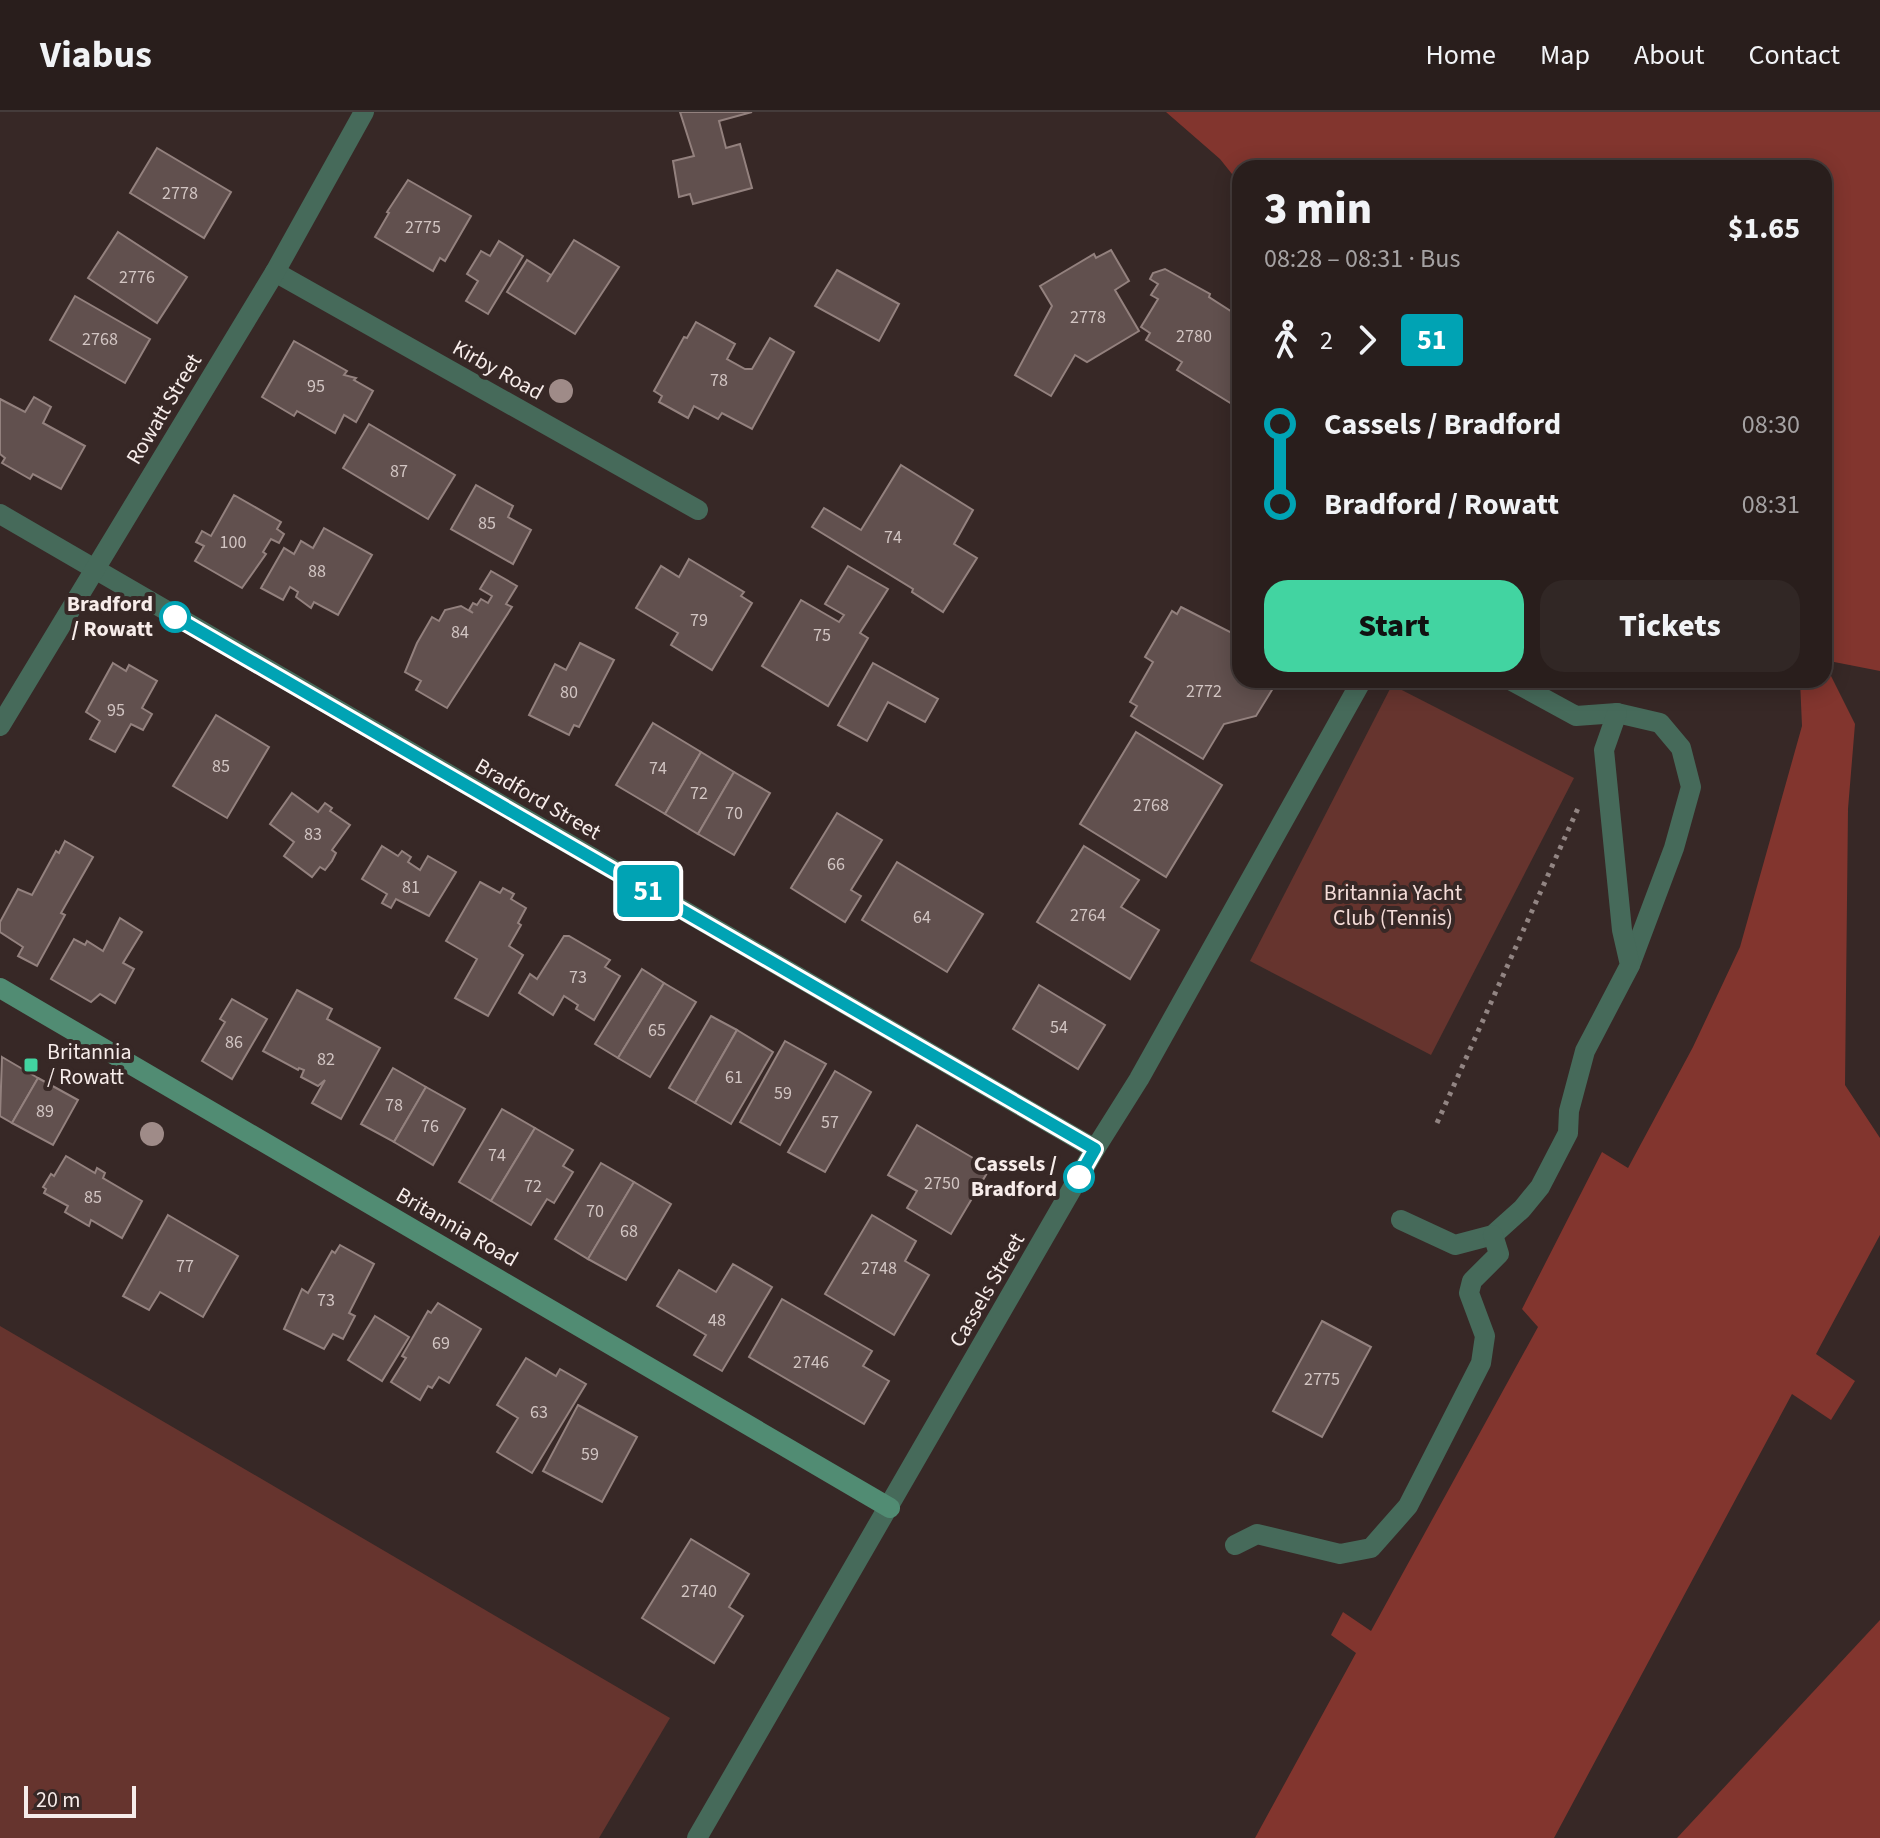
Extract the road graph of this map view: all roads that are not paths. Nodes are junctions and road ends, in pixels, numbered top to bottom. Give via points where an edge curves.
1 (364, 112) edge
2 (275, 272) junction
3 (698, 510) dead end
4 (0, 514) edge
5 (95, 570) junction
6 (1358, 688) edge
7 (1525, 688) edge
8 (1617, 713) junction
9 (0, 726) edge
10 (1630, 965) junction
11 (0, 988) edge
12 (1095, 1149) junction
13 (1401, 1220) dead end
14 (1493, 1235) junction
15 (890, 1508) junction
16 (1235, 1545) dead end
17 (697, 1838) edge

1 - 2 street, Rowatt Street
2 - 3 street, Kirby Road
2 - 5 street, Rowatt Street
4 - 5 street, Bradford Street
5 - 9 street, Rowatt Street
5 - 12 street, Bradford Street
6 - 12 street, Cassels Street
7 - 8 street via 1576,716
8 - 10 street via 1604,750
8 - 10 street via 1660,723 1681,748 1691,787
10 - 14 street via 1585,1051 1568,1133 1540,1187
11 - 15 street, Britannia Road
12 - 15 street, Cassels Street
13 - 14 street via 1455,1245
14 - 16 street via 1499,1254 1472,1281 1469,1293 1485,1336 1481,1363 1408,1506 1371,1548 1340,1554 1257,1534
15 - 17 street, Cassels Street

